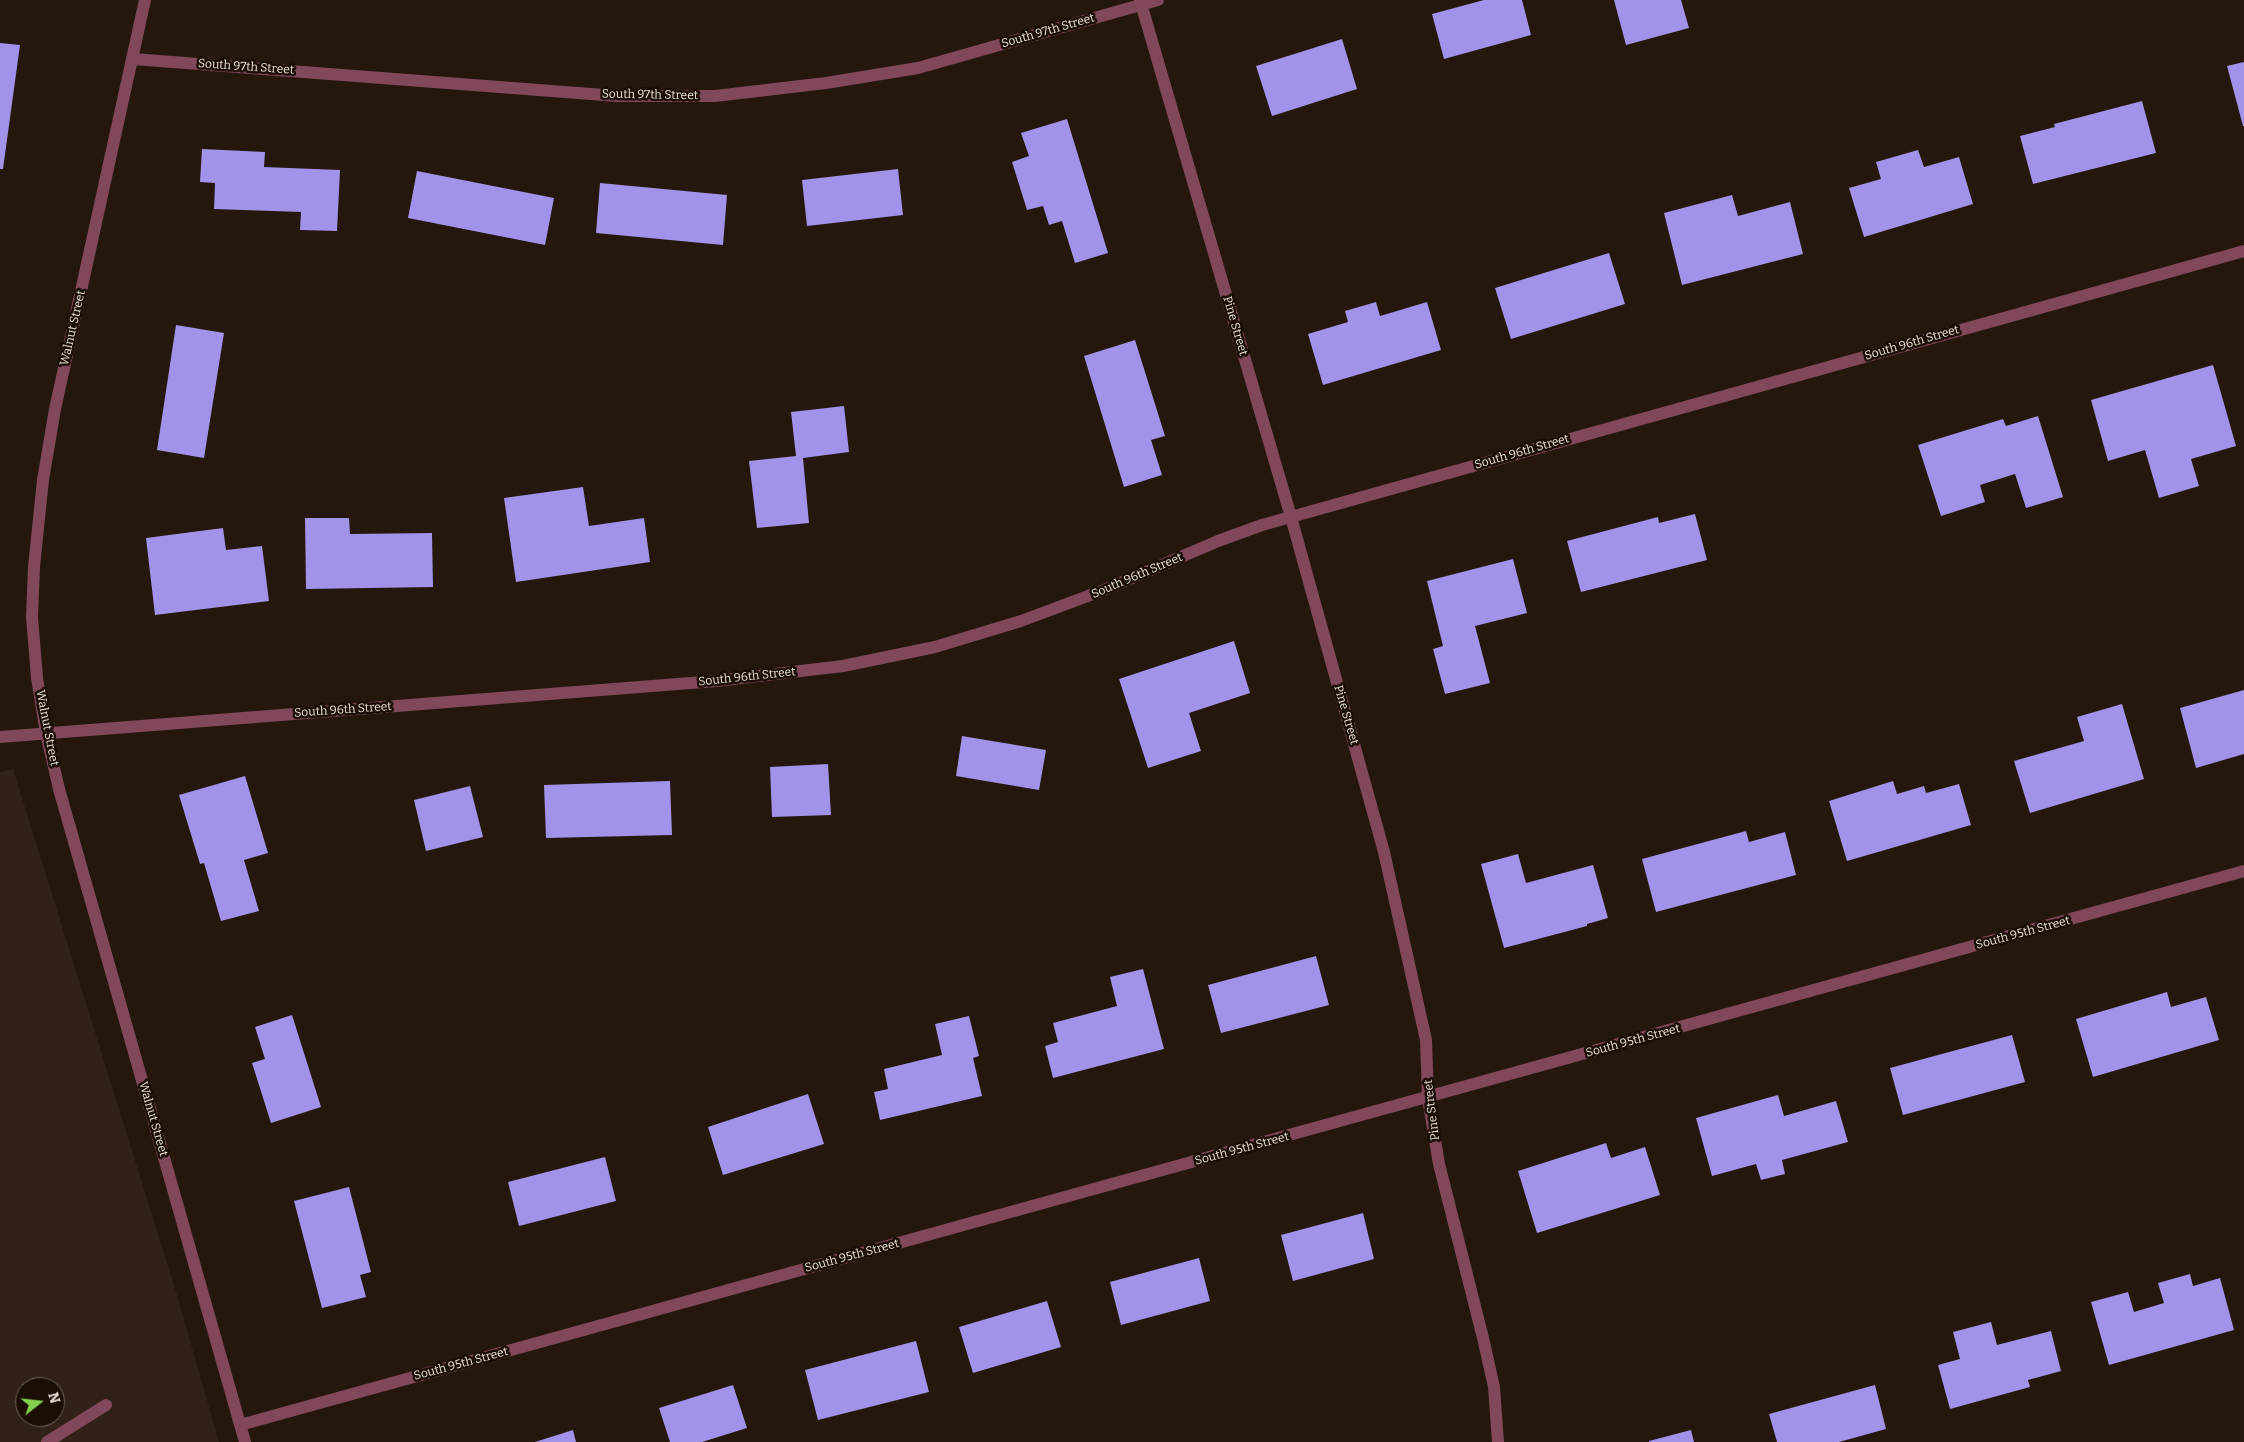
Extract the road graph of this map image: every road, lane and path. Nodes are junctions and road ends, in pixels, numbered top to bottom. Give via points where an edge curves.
1 (145, 0) edge
2 (1158, 0) edge
3 (1141, 2) edge
4 (133, 59) junction
5 (2244, 251) edge
6 (1291, 517) junction
7 (46, 733) junction
8 (0, 737) edge
9 (2244, 871) edge
10 (1428, 1098) junction
11 (106, 1405) dead end
12 (240, 1425) junction
13 (47, 1442) edge
14 (245, 1442) edge
15 (1498, 1442) edge

1 - 4 street, Walnut Street
2 - 3 street, South 97th Street
3 - 4 street, South 97th Street via 918,68 715,96 617,96
3 - 6 street, Pine Street
4 - 7 street, Walnut Street via 55,410 43,480 32,617
5 - 6 street, South 96th Street
6 - 7 street, South 96th Street via 1218,541 1021,622 935,647 843,666 706,682
6 - 10 street, Pine Street via 1384,852 1426,1040
7 - 8 street, South 96th Street
7 - 12 street, Walnut Street
9 - 10 street, South 95th Street
10 - 12 street, South 95th Street
10 - 15 street, Pine Street via 1439,1164 1494,1387
11 - 13 street
12 - 14 street, Walnut Street

